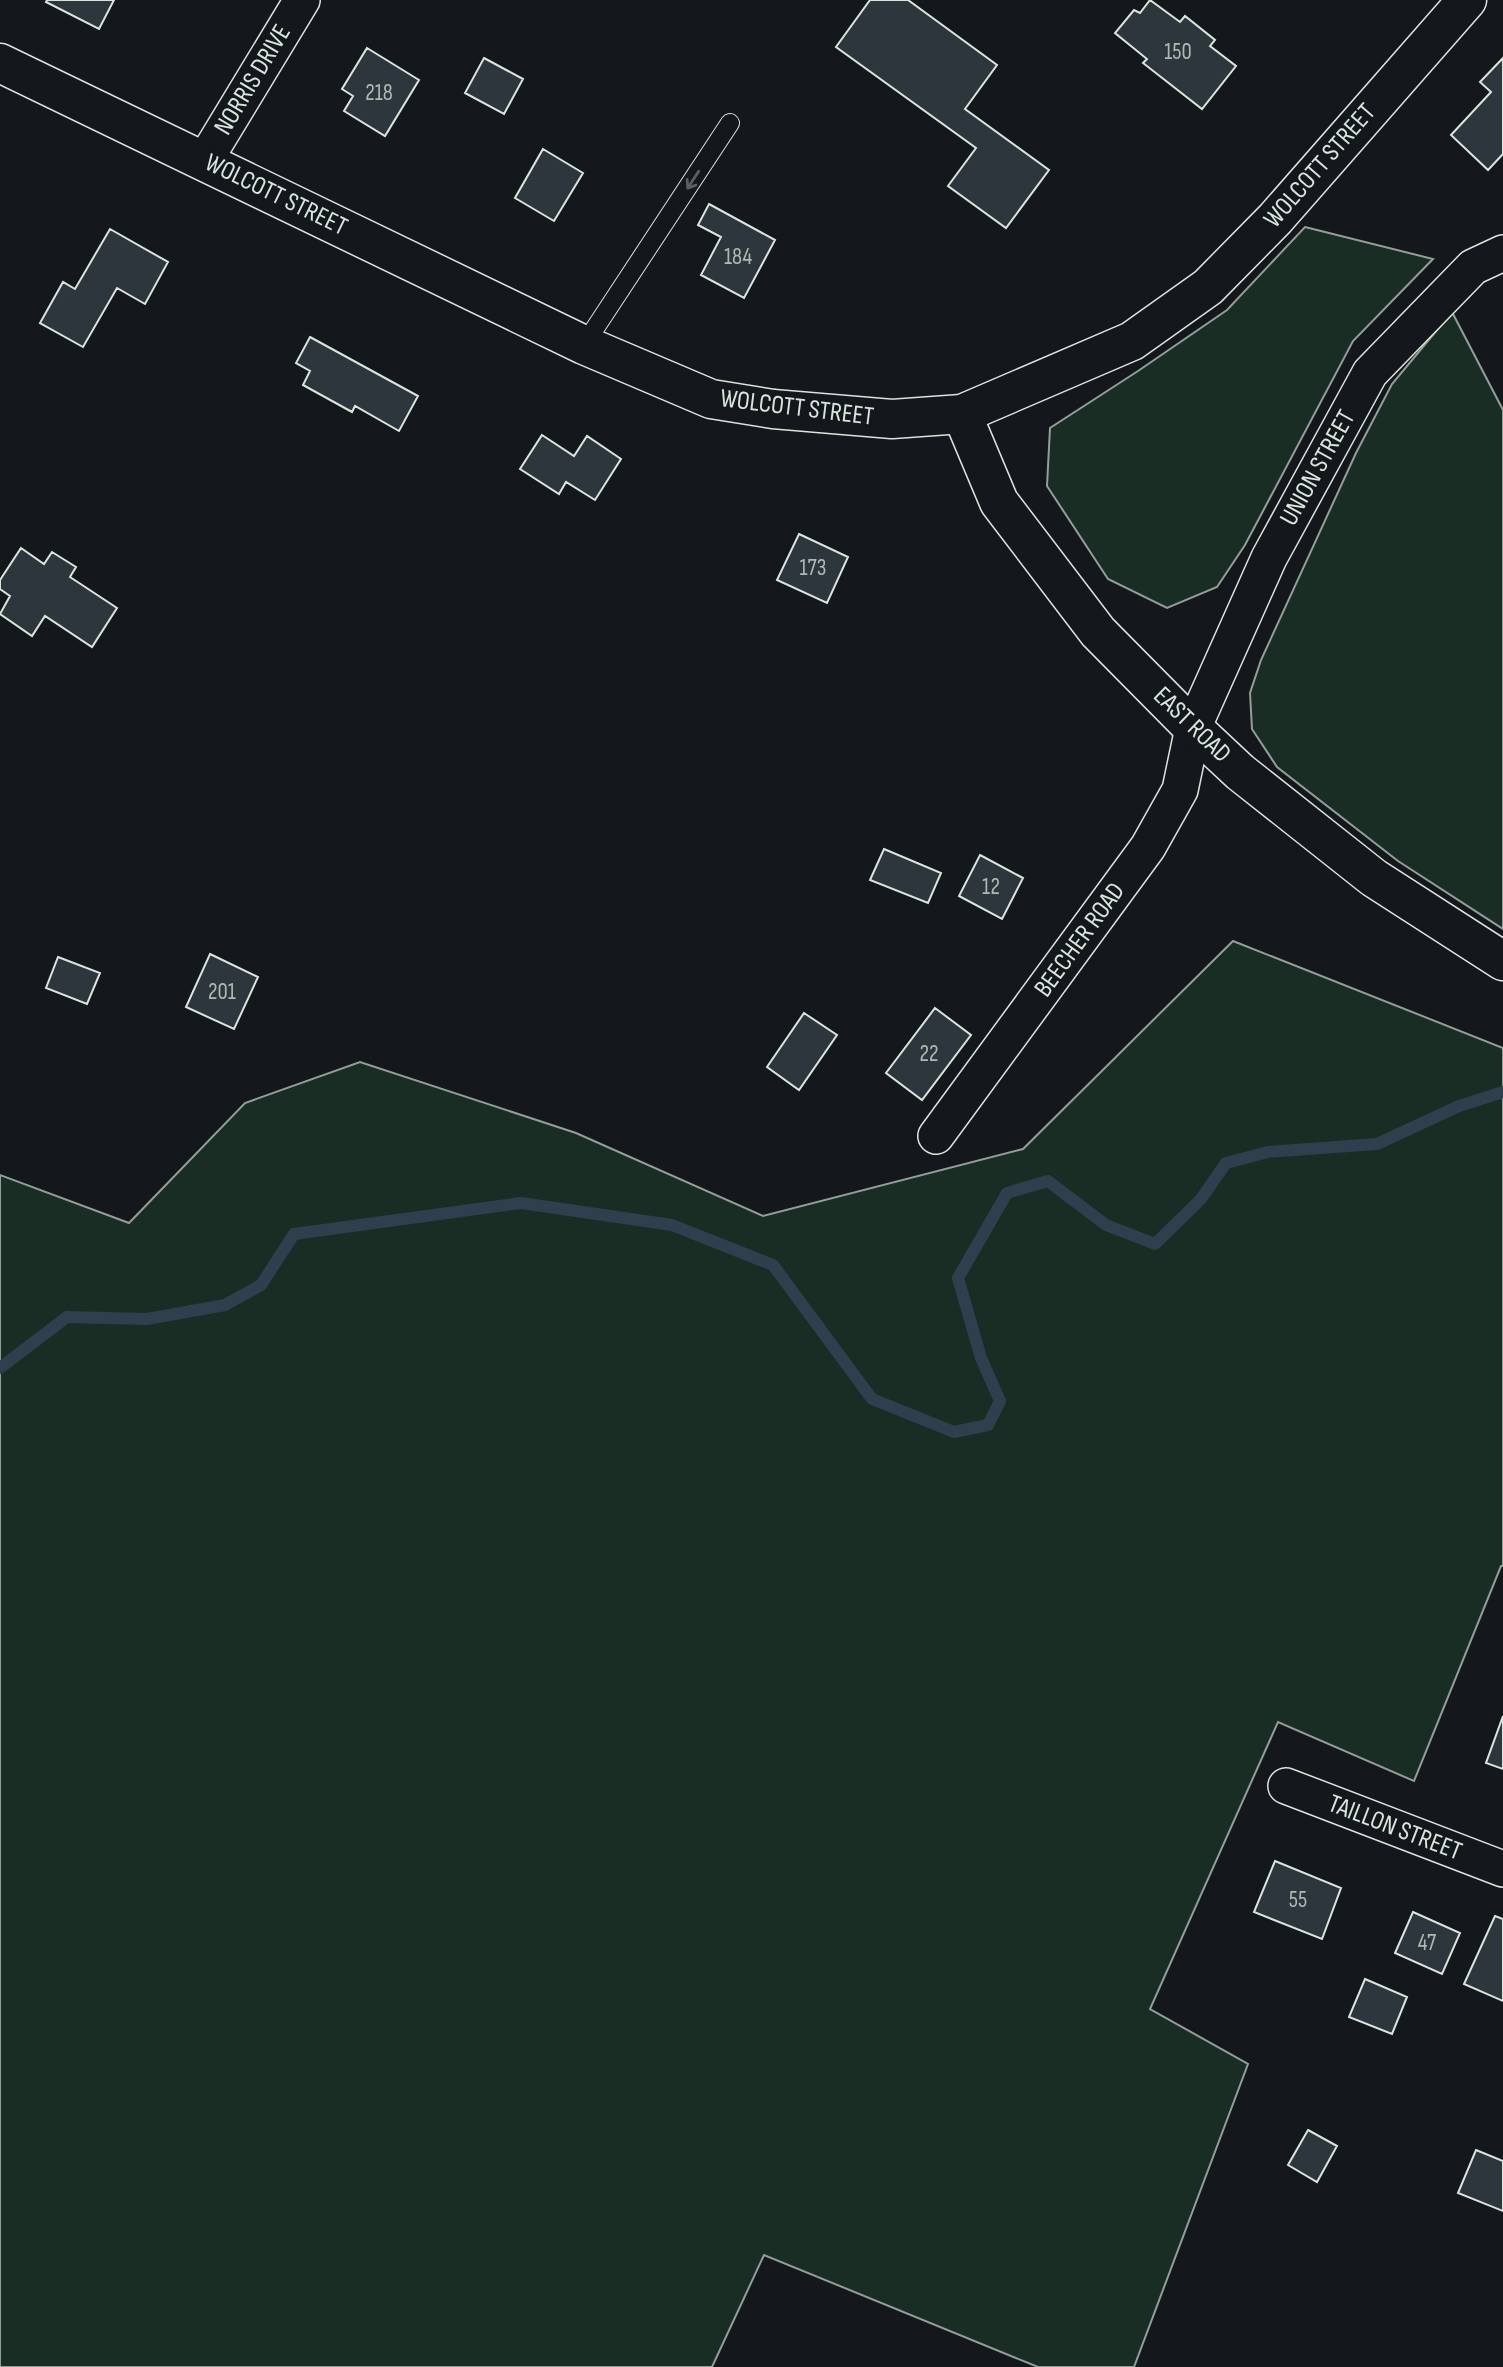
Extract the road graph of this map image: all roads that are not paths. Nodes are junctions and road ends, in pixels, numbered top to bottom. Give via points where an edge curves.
1 (302, 0) edge
2 (1466, 0) edge
3 (0, 63) edge
4 (730, 123) dead end
5 (205, 160) junction
6 (1503, 253) edge
7 (584, 345) junction
8 (962, 414) junction
9 (1193, 728) junction
10 (1503, 961) edge
11 (936, 1136) dead end
12 (1286, 1786) dead end
13 (1503, 1869) edge

1 - 5 street, NORRIS DRIVE
2 - 8 main road, WOLCOTT STREET via 1275,219 1208,287 1132,341
3 - 5 main road, WOLCOTT STREET
4 -> 7 lane
5 - 7 main road, WOLCOTT STREET
6 - 9 street, UNION STREET via 1473,267 1370,373 1269,558
7 - 8 main road, WOLCOTT STREET via 711,399 892,419
8 - 9 main road, EAST ROAD via 999,502 1098,632
9 - 10 main road, EAST ROAD via 1240,772 1374,878
9 - 11 street, BEECHER ROAD via 1180,790 1149,847
12 - 13 street, TAILLON STREET

